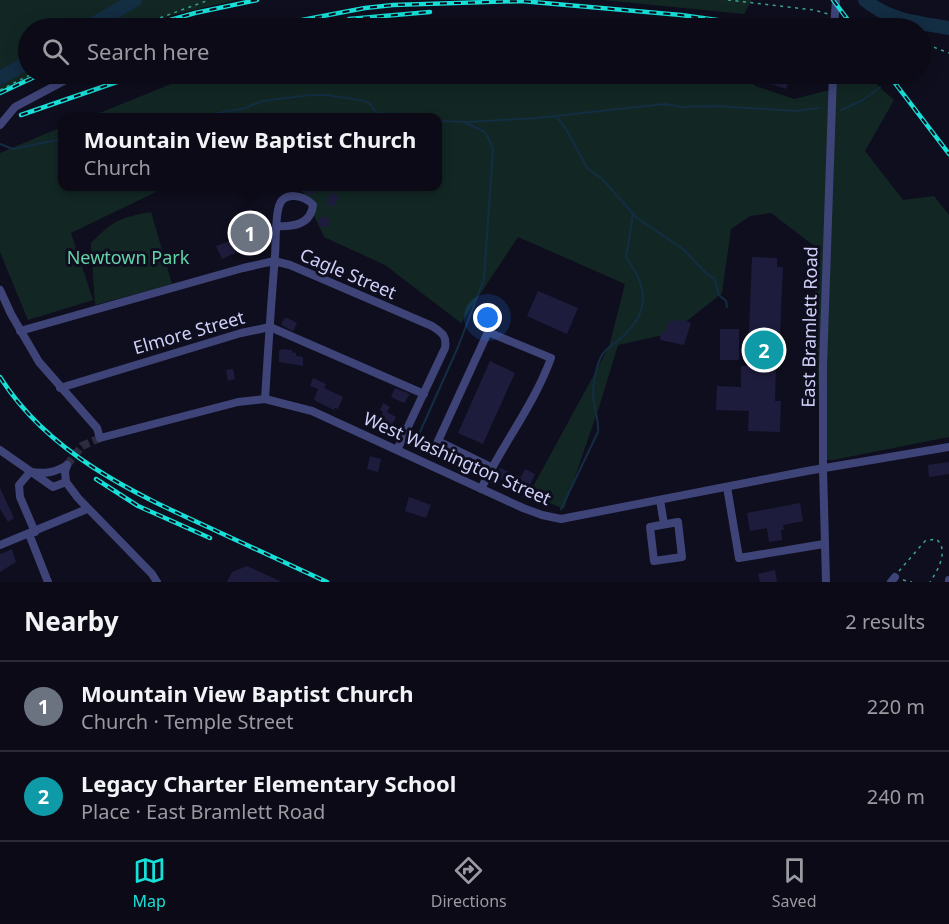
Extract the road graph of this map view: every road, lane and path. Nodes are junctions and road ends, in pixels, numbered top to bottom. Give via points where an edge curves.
1 (209, 0) edge
2 (728, 0) edge
3 (836, 0) edge
4 (827, 14) dead end
5 (160, 18) edge
6 (835, 18) edge
7 (931, 46) edge
8 (949, 53) edge
9 (18, 81) edge
10 (58, 84) edge
11 (833, 84) edge
12 (0, 90) edge
13 (0, 125) edge
14 (277, 226) junction
15 (274, 261) junction
16 (0, 291) edge
17 (270, 327) junction
18 (20, 331) junction
19 (60, 388) junction
20 (424, 394) junction
21 (265, 399) junction
22 (949, 447) edge
23 (0, 450) edge
24 (397, 450) junction
25 (491, 467) junction
26 (823, 468) junction
27 (30, 472) junction
28 (66, 483) junction
29 (727, 487) junction
30 (481, 489) junction
31 (660, 500) junction
32 (87, 509) junction
33 (664, 525) junction
34 (32, 533) junction
35 (824, 544) junction
36 (0, 545) edge
37 (151, 578) edge
38 (895, 580) edge
39 (48, 582) edge
40 (158, 582) edge
41 (826, 582) edge
42 (912, 582) edge
43 (930, 582) edge

1 - 5 path
2 - 4 path
3 - 6 street
7 - 8 path
9 - 12 path
10 - 13 street via 15,107
11 - 26 street, East Bramlett Road
14 - 14 street via 279,206 288,196 297,196 313,205 310,216 301,223
14 - 15 street
15 - 17 street
15 - 18 street, Cagle Street
15 - 20 street, Cagle Street via 312,273 443,333 445,348
16 - 18 street
17 - 19 street, Elmore Street
17 - 20 street, Elmore Street
17 - 21 street
18 - 19 street
19 - 21 street, West Washington Street via 96,428 100,438 238,402
20 - 24 street
21 - 24 street, West Washington Street via 312,411
22 - 26 street, West Washington Street
23 - 27 street
24 - 30 street, West Washington Street
25 - 25 street via 534,396 551,358 488,332 438,441
25 - 30 street
26 - 29 street, West Washington Street
26 - 35 street, East Bramlett Road
27 - 28 street via 52,487
27 - 28 street via 48,473 66,465
27 - 34 street via 19,485 19,491
28 - 32 street
29 - 31 street, West Washington Street
29 - 35 street via 739,558
30 - 31 street, West Washington Street via 532,512 561,519
31 - 33 street
32 - 34 street
32 - 37 street
33 - 33 street via 678,522 682,557 654,561 650,526
34 - 36 street
34 - 39 street
35 - 41 street, East Bramlett Road
37 - 40 street
38 - 42 path
38 - 43 path via 925,541 936,539 947,551

